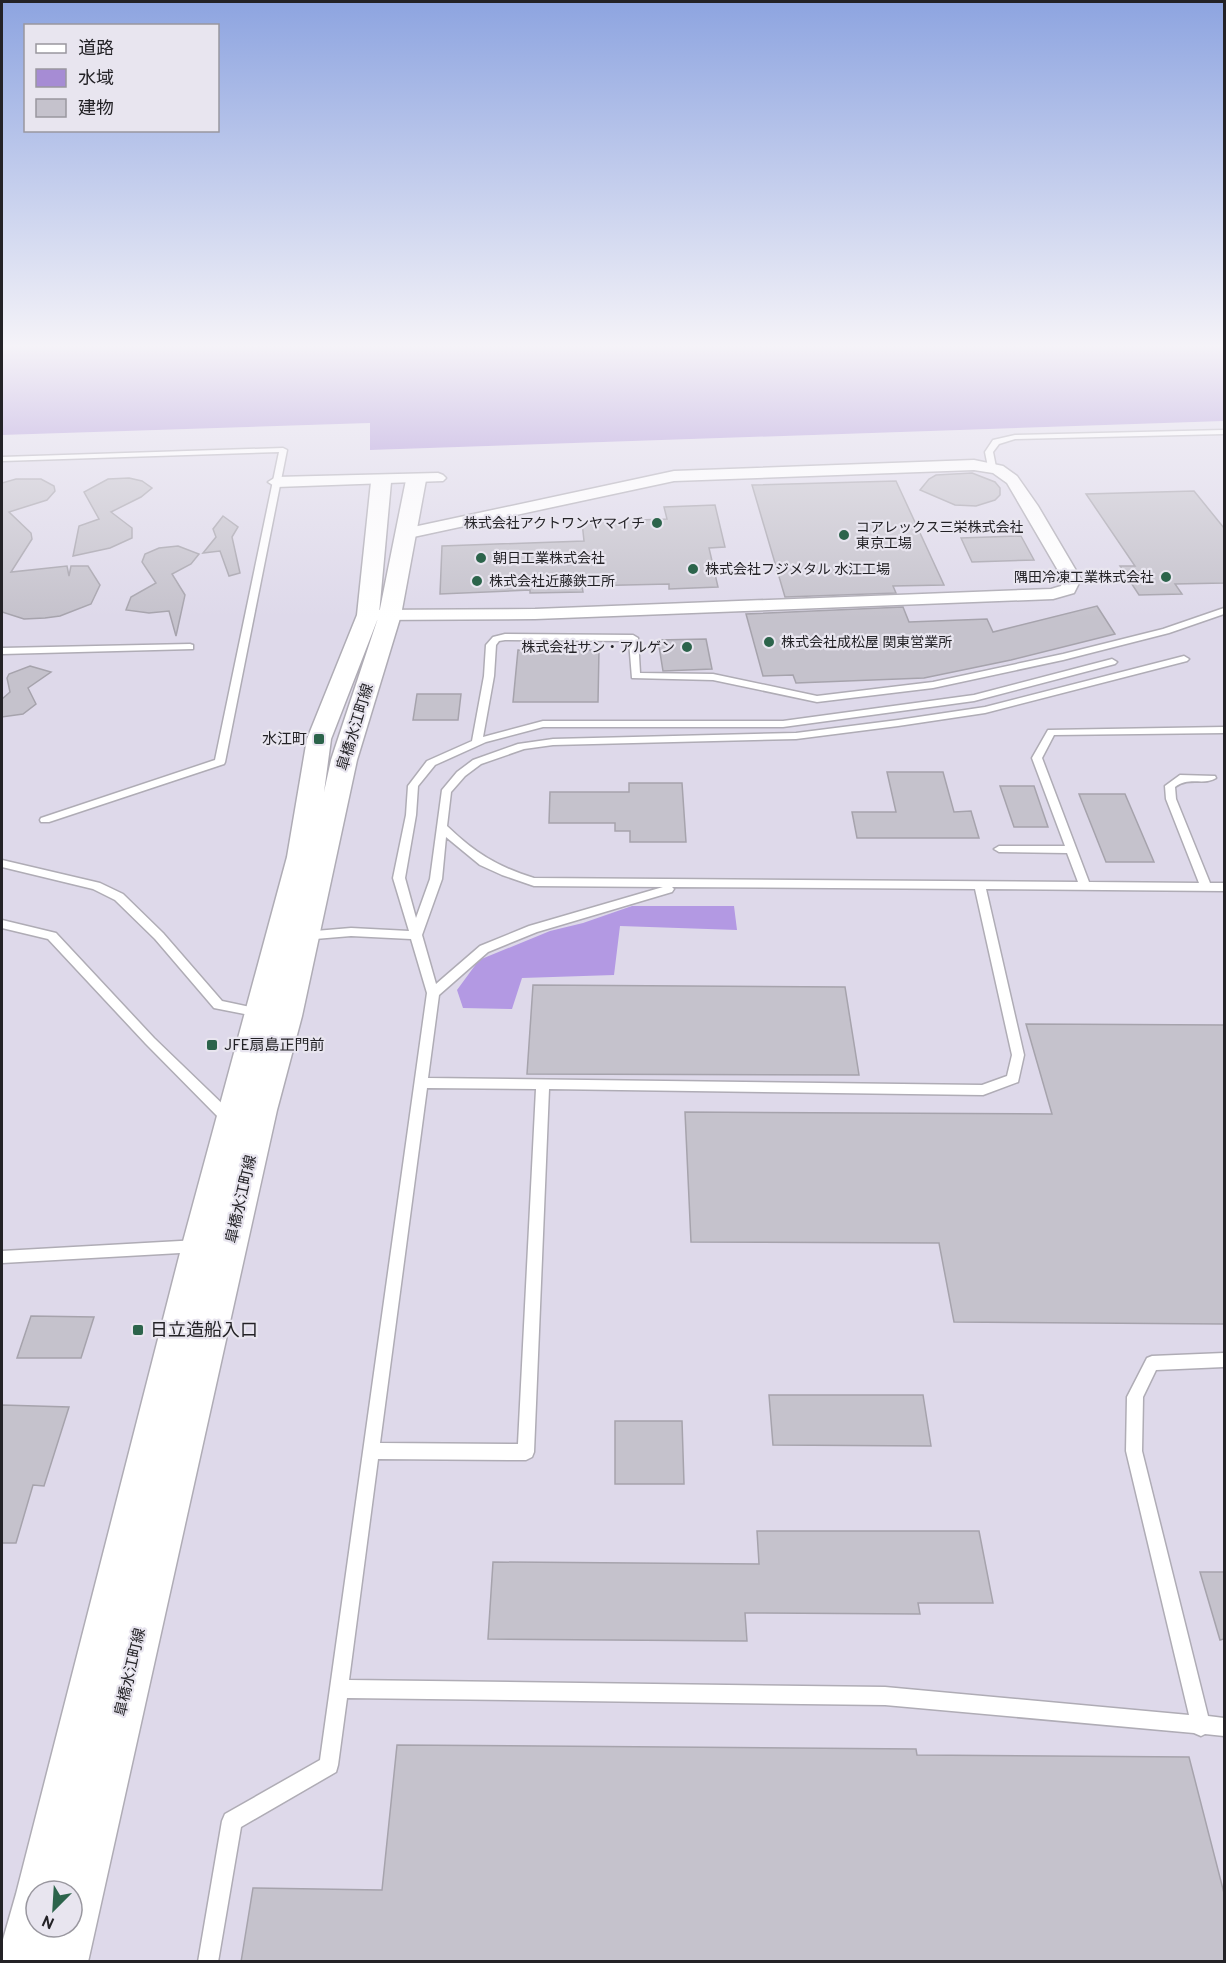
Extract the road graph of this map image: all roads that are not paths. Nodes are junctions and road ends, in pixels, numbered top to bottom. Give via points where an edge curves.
1 (1073, 436) edge
2 (2, 459) edge
3 (992, 467) junction
4 (438, 478) dead end
5 (416, 480) junction
6 (276, 482) junction
7 (381, 482) junction
8 (404, 534) junction
9 (1224, 611) edge
10 (379, 615) junction
11 (190, 647) dead end
12 (2, 651) edge
13 (1184, 659) dead end
14 (1112, 662) dead end
15 (1224, 730) edge
16 (477, 742) junction
17 (1210, 778) dead end
18 (45, 820) dead end
19 (443, 828) junction
20 (999, 849) dead end
21 (1072, 850) junction
22 (2, 864) edge
23 (681, 885) junction
24 (980, 886) junction
25 (1085, 886) junction
26 (1206, 887) junction
27 (1224, 887) edge
28 (2, 924) edge
29 (293, 935) junction
30 (416, 935) junction
31 (433, 993) junction
32 (260, 1013) junction
33 (420, 1083) junction
34 (543, 1085) junction
35 (233, 1123) junction
36 (215, 1246) junction
37 (2, 1257) edge
38 (1224, 1360) edge
39 (370, 1451) junction
40 (339, 1689) junction
41 (1201, 1727) junction
42 (1224, 1727) edge
43 (56, 1879) edge
44 (208, 1962) edge

1 - 3 lane via 1015,437 996,442 989,452
2 - 6 lane via 283,450
3 - 8 street via 674,477
3 - 10 street via 1008,474 1037,517 1072,579 1068,589 1053,594 535,614
4 - 5 street
5 - 7 street
5 - 8 street, 皐橋水江町線
6 - 7 street
6 - 18 lane via 220,762
7 - 10 street, 皐橋水江町線
8 - 10 street, 皐橋水江町線
9 - 16 lane via 1041,662 933,685 817,699 713,677 635,675 633,638 496,639 491,645
10 - 29 street, 皐橋水江町線 via 319,739
11 - 12 lane
13 - 19 lane via 985,710 898,723 796,735 522,746 477,762 461,774 446,792
14 - 16 lane via 974,698 795,723 543,724
15 - 21 lane via 1051,732 1037,758
16 - 30 lane via 431,763 413,786 399,878
17 - 26 lane via 1180,778 1170,786 1171,799
19 - 23 lane via 477,860 494,870 534,882
19 - 30 lane via 436,879
20 - 21 lane
21 - 25 lane
22 - 32 lane via 96,886 119,897 159,936 218,1005
23 - 24 lane
23 - 31 lane via 533,929 484,949
24 - 25 lane
24 - 34 lane via 1018,1055 1013,1079 983,1090
25 - 26 lane
26 - 27 lane
28 - 35 lane via 52,936
29 - 30 lane
29 - 32 street, 皐橋水江町線
29 - 36 street, 皐橋水江町線
30 - 31 lane
31 - 33 lane
32 - 35 street, 皐橋水江町線
33 - 34 lane
33 - 39 lane
34 - 39 lane via 526,1452
35 - 36 street, 皐橋水江町線
36 - 37 lane
36 - 43 street, 皐橋水江町線
38 - 41 lane via 1152,1363 1135,1397 1134,1451
39 - 40 lane
40 - 41 lane via 885,1696
40 - 44 lane via 329,1765 232,1821
41 - 42 lane

